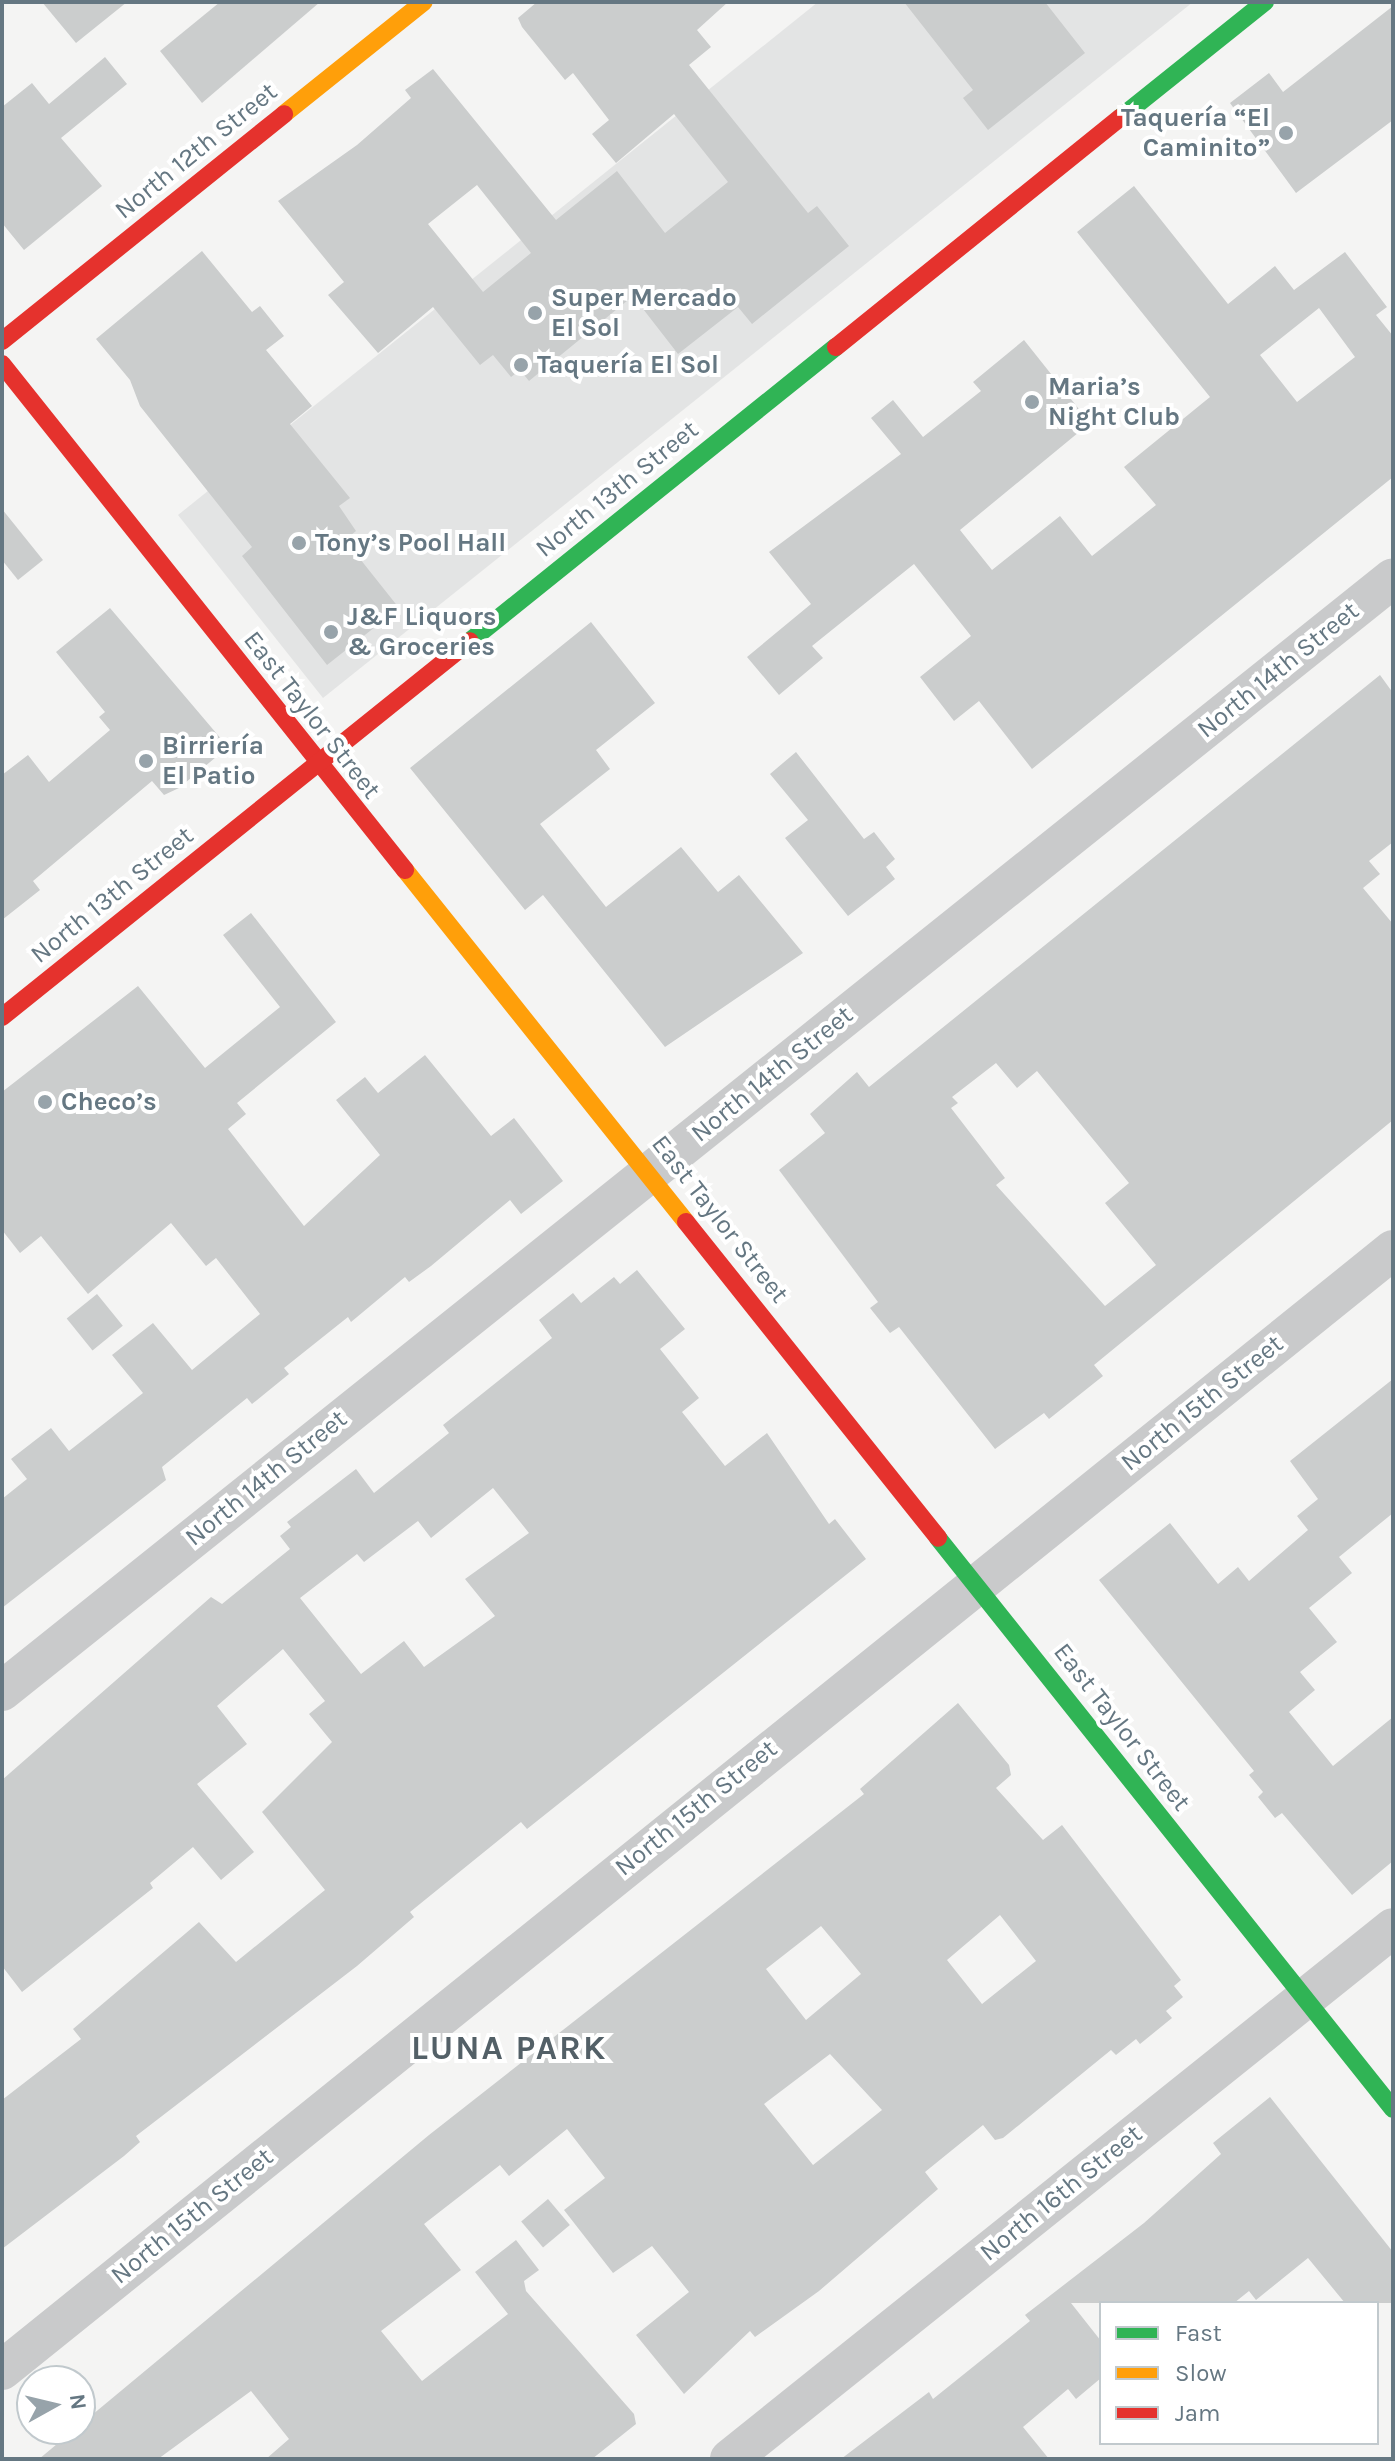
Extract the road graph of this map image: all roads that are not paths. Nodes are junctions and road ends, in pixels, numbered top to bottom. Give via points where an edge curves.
1 (424, 2) edge
2 (1265, 2) edge
3 (2, 341) edge
4 (2, 364) edge
5 (1393, 578) edge
6 (317, 764) junction
7 (2, 1017) edge
8 (650, 1172) junction
9 (1393, 1250) edge
10 (976, 1584) junction
11 (2, 1691) edge
12 (1393, 1928) edge
13 (1302, 2000) junction
14 (1393, 2109) edge
15 (2, 2370) edge
16 (730, 2459) edge

1 - 3 main road, North 12th Street
2 - 6 main road, North 13th Street
4 - 6 main road, East Taylor Street
5 - 8 street, North 14th Street
6 - 7 main road, North 13th Street
6 - 8 main road, East Taylor Street
8 - 10 main road, East Taylor Street
8 - 11 street, North 14th Street
9 - 10 street, North 15th Street
10 - 13 main road, East Taylor Street
10 - 15 street, North 15th Street
12 - 13 street, North 16th Street
13 - 14 main road, East Taylor Street
13 - 16 street, North 16th Street

